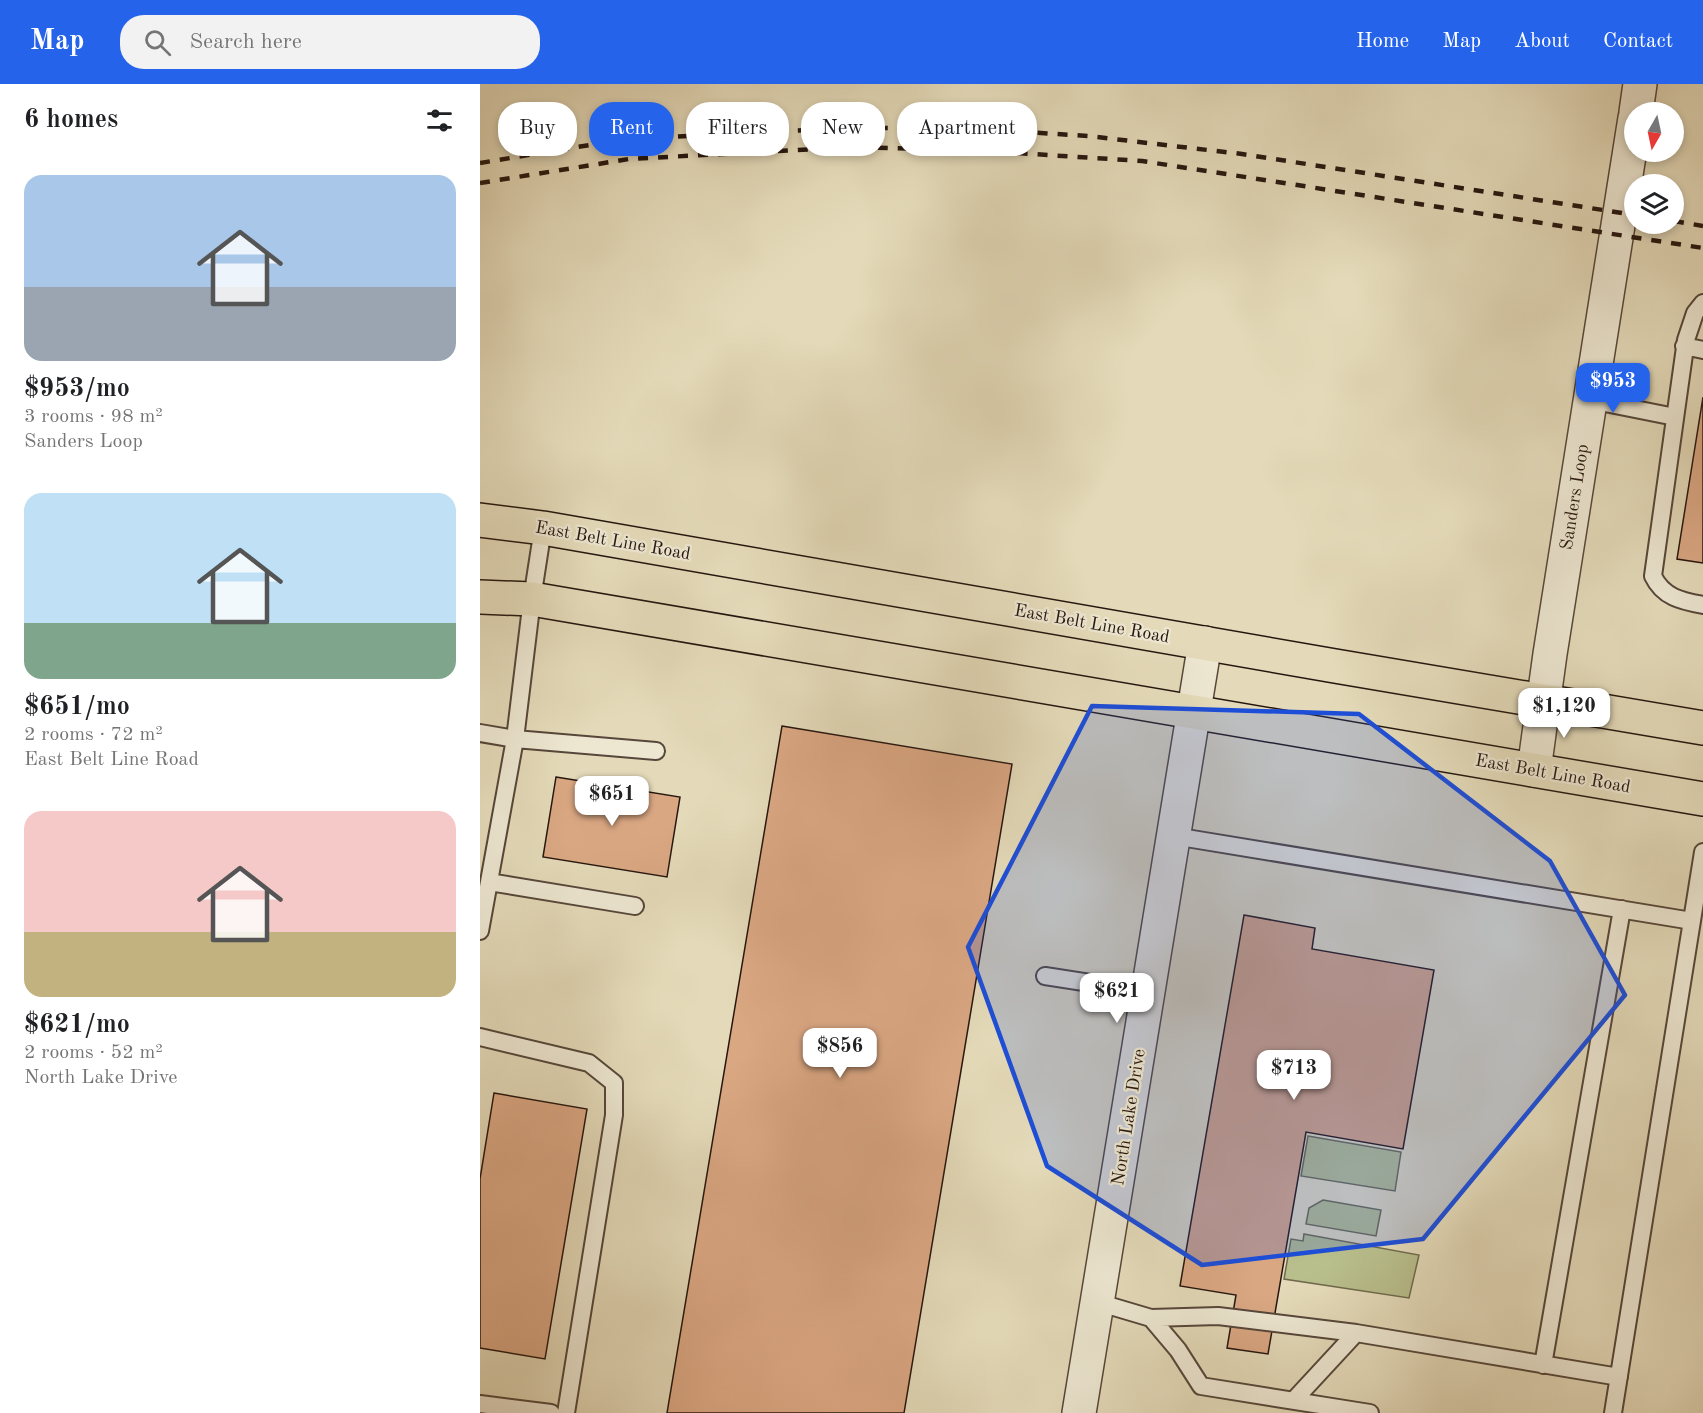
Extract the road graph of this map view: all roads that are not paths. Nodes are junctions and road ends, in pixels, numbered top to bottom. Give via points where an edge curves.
1 (1640, 84) edge
2 (1637, 102) edge
3 (1628, 162) edge
4 (1703, 303) edge
5 (1684, 346) junction
6 (1703, 350) edge
7 (1590, 400) junction
8 (1675, 417) junction
9 (480, 520) edge
10 (543, 528) junction
11 (480, 597) edge
12 (532, 599) junction
13 (1703, 605) edge
14 (1205, 643) junction
15 (1543, 702) junction
16 (1194, 711) junction
17 (1703, 728) edge
18 (480, 733) edge
19 (514, 739) junction
20 (656, 751) dead end
21 (1534, 770) junction
22 (1703, 799) edge
23 (1174, 836) junction
24 (1703, 852) edge
25 (489, 882) junction
26 (635, 906) dead end
27 (1622, 909) junction
28 (1692, 921) junction
29 (480, 931) edge
30 (1045, 976) dead end
31 (1148, 992) junction
32 (480, 1037) edge
33 (1097, 1302) junction
34 (1151, 1318) junction
35 (1356, 1333) junction
36 (1543, 1365) junction
37 (1619, 1377) junction
38 (1294, 1400) junction
39 (480, 1404) edge
40 (551, 1413) edge
41 (566, 1413) edge
42 (1079, 1413) edge
43 (1370, 1413) edge
44 (1613, 1413) edge

1 - 2 street
3 - 7 street, Sanders Loop
4 - 5 lane via 1695,313
5 - 6 lane
5 - 8 lane
7 - 8 lane
7 - 15 street, Sanders Loop
8 - 13 lane via 1653,576 1671,597
9 - 10 main road, East Belt Line Road
10 - 12 lane
10 - 14 main road, East Belt Line Road
11 - 12 main road, East Belt Line Road
12 - 16 main road, East Belt Line Road
12 - 19 lane
14 - 15 main road, East Belt Line Road
14 - 16 street, North Lake Drive
15 - 17 main road, East Belt Line Road
15 - 21 street, Sanders Loop
16 - 21 main road, East Belt Line Road
16 - 23 street, North Lake Drive
18 - 19 lane
19 - 20 lane
19 - 25 lane
21 - 22 main road, East Belt Line Road
23 - 27 lane
23 - 31 street, North Lake Drive
24 - 28 lane
25 - 26 lane
25 - 29 lane
27 - 28 lane
27 - 36 lane
28 - 37 lane
30 - 31 lane
31 - 33 street, North Lake Drive
32 - 41 lane via 589,1063 614,1083 614,1115
33 - 34 lane
33 - 42 street, North Lake Drive
34 - 35 lane via 1218,1316
34 - 38 lane via 1201,1386
35 - 36 lane
35 - 38 lane
36 - 37 lane
37 - 44 lane
38 - 43 lane
39 - 40 lane

